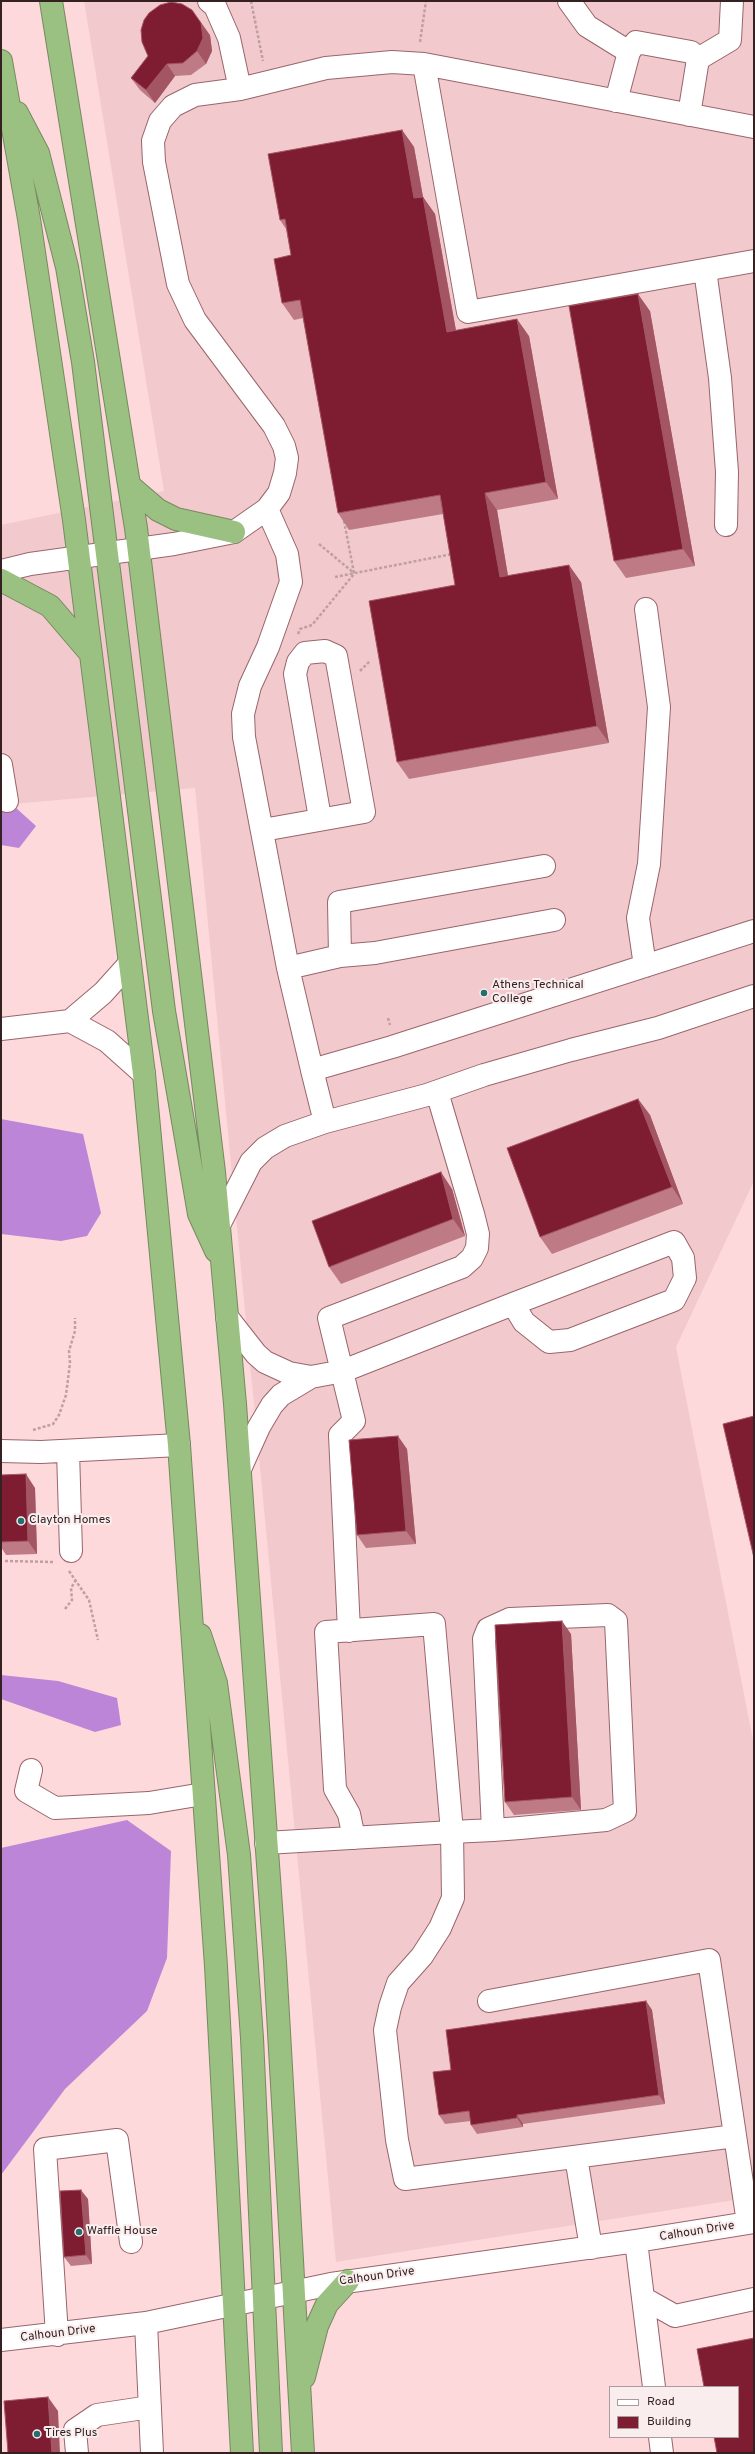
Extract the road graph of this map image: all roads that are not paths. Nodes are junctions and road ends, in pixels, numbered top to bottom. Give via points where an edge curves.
1 (51, 1) edge
2 (209, 1) edge
3 (569, 1) edge
4 (732, 1) edge
5 (629, 52) junction
6 (698, 59) junction
7 (1, 62) edge
8 (424, 64) junction
9 (240, 89) junction
10 (7, 94) junction
11 (616, 101) junction
12 (689, 115) junction
13 (754, 127) edge
14 (754, 261) edge
15 (705, 270) junction
16 (129, 486) junction
17 (267, 509) junction
18 (726, 525) dead end
19 (234, 532) junction
20 (138, 549) junction
21 (107, 554) junction
22 (79, 557) junction
23 (1, 571) edge
24 (1, 580) edge
25 (646, 609) dead end
26 (91, 654) junction
27 (1, 766) edge
28 (7, 802) dead end
29 (320, 818) junction
30 (263, 830) junction
31 (544, 866) dead end
32 (554, 920) dead end
33 (754, 931) edge
34 (340, 956) junction
35 (130, 964) junction
36 (645, 966) junction
37 (288, 968) junction
38 (754, 996) edge
39 (70, 1021) junction
40 (1, 1029) edge
41 (312, 1070) junction
42 (144, 1074) junction
43 (437, 1092) junction
44 (326, 1122) junction
45 (219, 1225) junction
46 (223, 1267) junction
47 (513, 1304) junction
48 (227, 1317) junction
49 (343, 1370) junction
50 (311, 1377) junction
51 (179, 1445) junction
52 (1, 1451) edge
53 (68, 1451) junction
54 (240, 1469) junction
55 (66, 1561) road end
56 (190, 1607) junction
57 (349, 1631) junction
58 (31, 1770) dead end
59 (204, 1794) junction
60 (493, 1830) junction
61 (452, 1832) junction
62 (354, 1838) junction
63 (266, 1843) junction
64 (489, 2001) dead end
65 (735, 2136) junction
66 (576, 2157) junction
67 (751, 2223) edge
68 (636, 2241) junction
69 (131, 2242) dead end
70 (591, 2248) junction
71 (348, 2281) junction
72 (293, 2291) junction
73 (263, 2297) junction
74 (643, 2298) junction
75 (754, 2299) edge
76 (234, 2304) junction
77 (146, 2323) junction
78 (57, 2334) junction
79 (1, 2340) edge
80 (654, 2386) edge
81 (299, 2397) junction
82 (150, 2406) junction
83 (660, 2438) edge
84 (77, 2453) edge
85 (152, 2453) edge
86 (242, 2453) edge
87 (271, 2453) edge
88 (302, 2453) edge
89 (662, 2453) edge

1 - 16 highway
2 - 9 street via 215,6 229,38
3 - 5 street via 587,26
4 - 6 street via 730,40
5 - 6 street via 636,42 691,52
5 - 11 street
6 - 12 street
7 - 10 highway
8 - 9 street via 392,62 326,68
8 - 11 street
8 - 15 street via 468,312
9 - 17 street via 195,95 173,106 160,121 153,141 154,162 178,284 195,320 274,426 284,446 287,458 285,473 279,493
10 - 21 highway via 38,153 66,267 83,362
10 - 22 highway via 29,219
11 - 12 street
12 - 13 street
14 - 15 street
15 - 18 street via 720,378 727,472
16 - 19 highway via 158,510 176,519
16 - 20 highway
17 - 19 street
17 - 30 street via 287,554 291,582 268,647 250,686 243,714 244,737
19 - 20 street
20 - 21 street
20 - 45 highway
21 - 22 street
21 - 46 highway via 164,1011 199,1214
22 - 23 street
22 - 26 highway
24 - 26 highway via 50,606
25 - 36 street via 659,707 649,864 638,918
26 - 35 highway
27 - 28 street
29 - 29 street via 296,681 297,665 305,653 325,651 336,656 364,812
29 - 30 street
30 - 37 street
31 - 34 street via 339,902
32 - 34 street via 375,953
33 - 36 street
34 - 37 street
35 - 39 street via 103,993
35 - 42 highway
36 - 41 street
37 - 41 street
38 - 43 street via 658,1028 484,1075
39 - 40 street
39 - 42 street via 107,1042
41 - 44 street
42 - 51 highway
43 - 44 street
43 - 49 street via 473,1214 478,1234 477,1248 472,1258 462,1267 329,1318
44 - 45 street via 285,1136 265,1148 251,1162
45 - 46 highway
46 - 48 highway
47 - 47 street via 674,1242 683,1258 685,1278 674,1300 570,1340 549,1342 524,1322
47 - 49 street
48 - 50 street via 265,1362 289,1373
48 - 54 highway
49 - 50 street
49 - 57 street via 354,1421 340,1435
50 - 54 street via 281,1395 272,1405
51 - 53 street
51 - 56 highway
52 - 53 street
53 - 55 street
54 - 63 highway
56 - 59 highway
56 - 73 highway via 216,1683 239,1855 252,2038
57 - 61 street via 434,1624
57 - 62 street via 326,1632 335,1789 349,1814
58 - 59 street via 26,1791 55,1808 149,1803
59 - 76 highway
60 - 60 street via 606,1820 625,1811 616,1621 608,1615 510,1619 488,1629 484,1639
60 - 61 street
61 - 62 street
61 - 66 street via 453,1898 440,1928 422,1956 398,1983 385,2030 397,2140 405,2179
62 - 63 street
63 - 72 highway
64 - 65 street via 709,1960
65 - 66 street
65 - 67 street
66 - 70 street
67 - 68 street, Calhoun Drive
68 - 70 street, Calhoun Drive
68 - 74 street
69 - 78 street via 117,2140 45,2149
70 - 71 street, Calhoun Drive
71 - 72 street, Calhoun Drive
71 - 81 highway via 327,2304 317,2326
72 - 73 street, Calhoun Drive
72 - 81 highway
73 - 76 street, Calhoun Drive
73 - 87 highway
74 - 75 street via 675,2316
74 - 80 street
76 - 77 street, Calhoun Drive
76 - 86 highway
77 - 78 street, Calhoun Drive
77 - 82 street
78 - 79 street, Calhoun Drive
81 - 88 highway
82 - 84 street via 97,2415 75,2430
82 - 85 street
83 - 89 street

